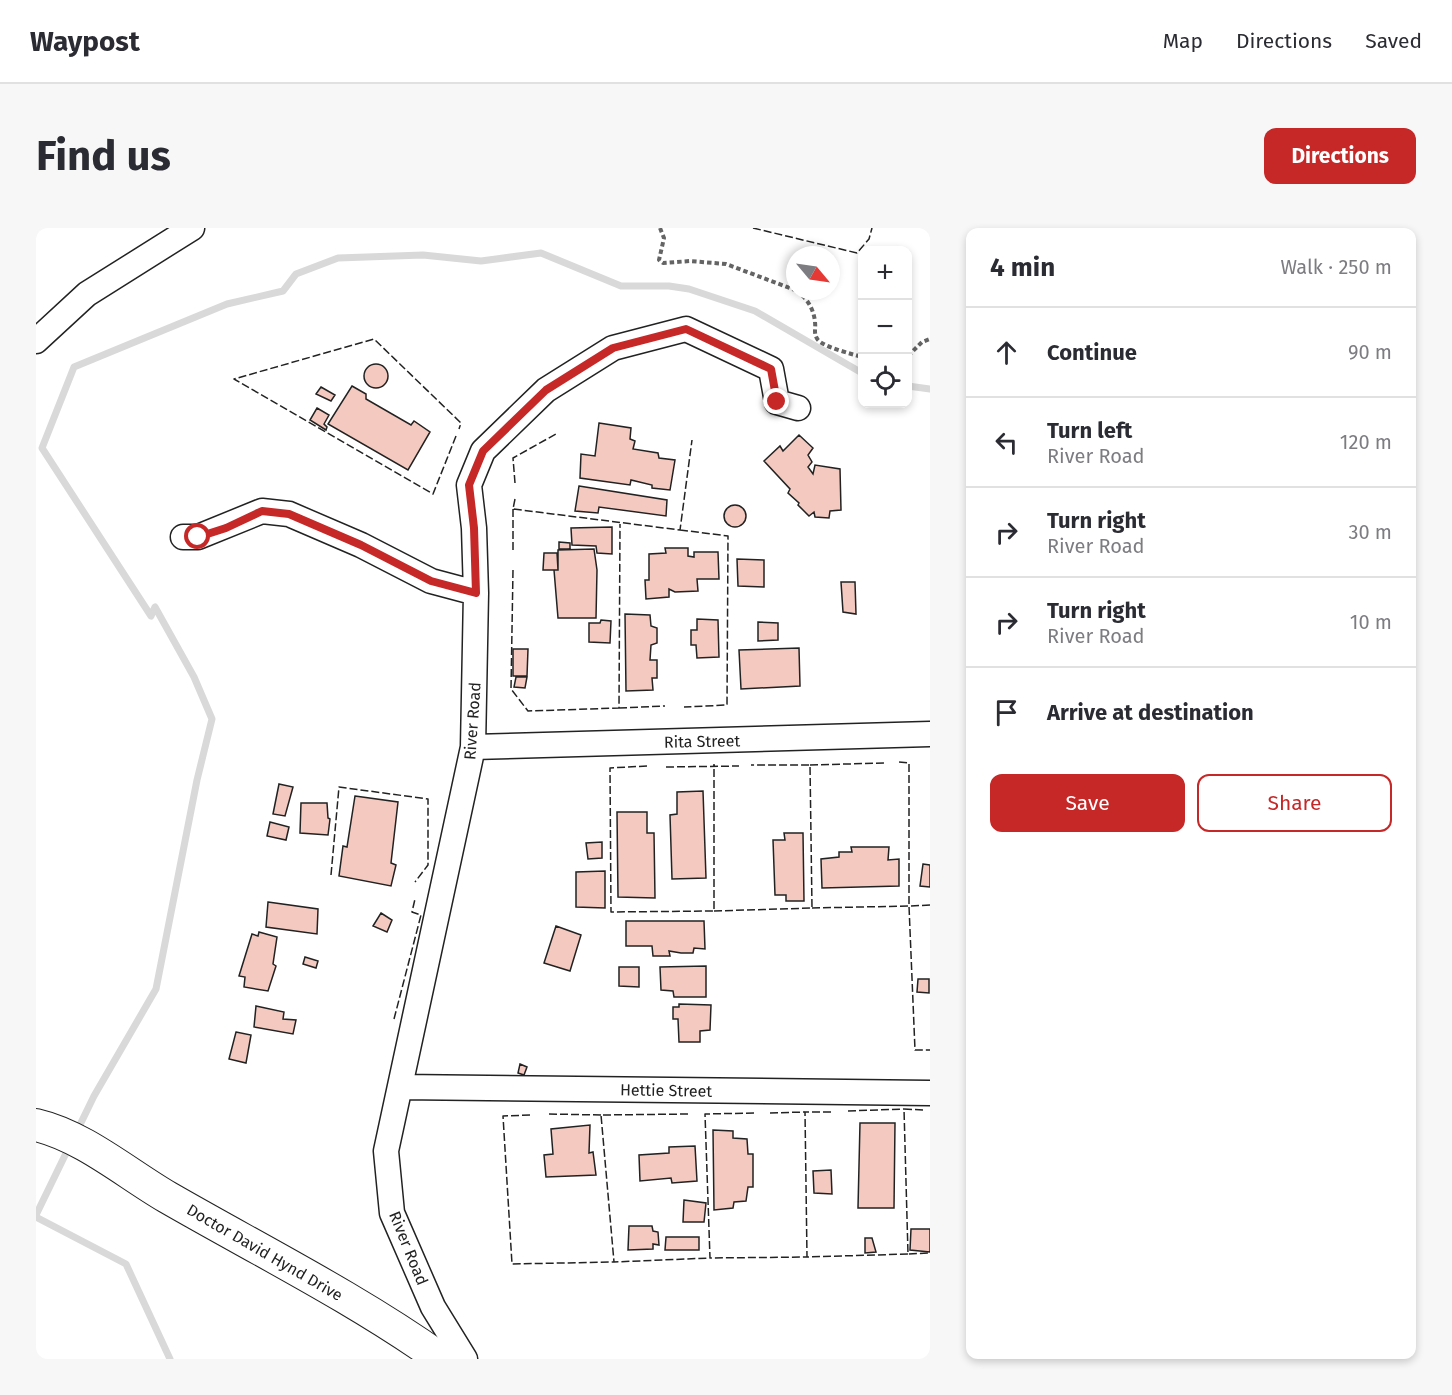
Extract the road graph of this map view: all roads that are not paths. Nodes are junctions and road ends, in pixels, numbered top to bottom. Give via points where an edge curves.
1 (192, 228) edge
2 (36, 341) edge
3 (798, 408) dead end
4 (183, 537) dead end
5 (476, 593) junction
6 (930, 734) edge
7 (473, 747) junction
8 (401, 1087) junction
9 (930, 1093) edge
10 (41, 1126) edge
11 (441, 1359) edge
12 (465, 1359) edge

1 - 2 street via 87,294
3 - 5 street, River Road via 777,402 771,369 686,329 613,348 546,390 483,451 469,485
4 - 5 street via 207,534 262,511 289,514 431,581
5 - 7 street, River Road
6 - 7 street, Rita Street
7 - 8 street, River Road
8 - 9 street, Hettie Street
8 - 12 street, River Road via 386,1151 392,1213 433,1307
10 - 11 main road, Doctor David Hynd Drive via 87,1148 395,1326

